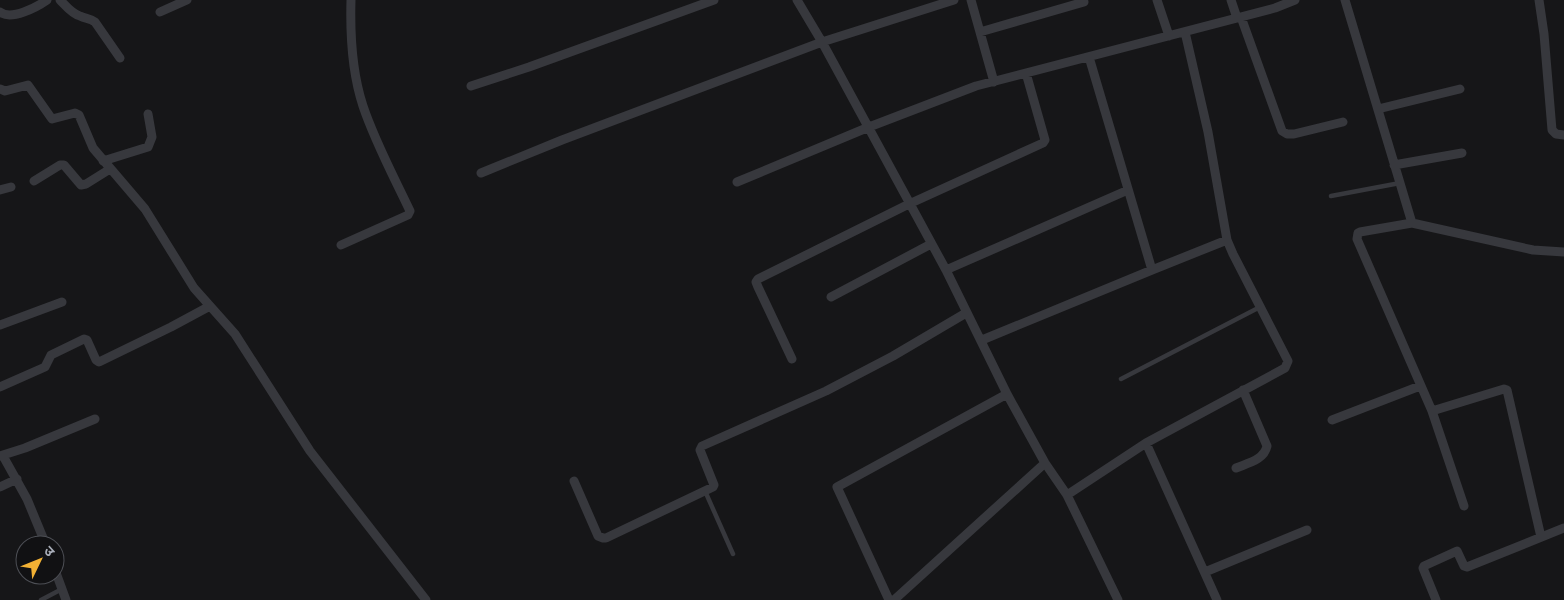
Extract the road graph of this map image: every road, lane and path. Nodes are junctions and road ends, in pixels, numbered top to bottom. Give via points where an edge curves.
1 (47, 0) edge
2 (60, 0) edge
3 (187, 0) edge
4 (351, 0) edge
5 (714, 0) edge
6 (797, 0) edge
7 (954, 0) edge
8 (971, 0) edge
9 (1157, 0) edge
10 (1231, 0) edge
11 (1345, 0) edge
12 (1539, 0) edge
13 (1289, 1) edge
14 (1084, 2) dead end
15 (0, 12) edge
16 (160, 12) dead end
17 (1239, 18) junction
18 (980, 32) junction
19 (1185, 32) junction
20 (1169, 36) junction
21 (822, 42) junction
22 (1089, 57) junction
23 (120, 58) dead end
24 (1026, 73) junction
25 (994, 82) junction
26 (471, 86) dead end
27 (0, 89) edge
28 (1460, 90) dead end
29 (1378, 110) junction
30 (148, 114) dead end
31 (1343, 122) dead end
32 (869, 127) junction
33 (1564, 135) edge
34 (1462, 153) dead end
35 (102, 162) junction
36 (1394, 164) junction
37 (110, 169) junction
38 (482, 174) dead end
39 (34, 181) dead end
40 (737, 182) dead end
41 (1400, 182) junction
42 (11, 187) dead end
43 (0, 190) edge
44 (1128, 190) junction
45 (1331, 196) dead end
46 (909, 204) junction
47 (1412, 223) junction
48 (1227, 240) junction
49 (931, 244) junction
50 (341, 245) dead end
51 (1564, 252) edge
52 (946, 270) junction
53 (1152, 270) junction
54 (831, 297) dead end
55 (62, 302) dead end
56 (210, 306) junction
57 (1260, 307) junction
58 (966, 313) junction
59 (0, 325) edge
60 (982, 340) junction
61 (792, 358) dead end
62 (1121, 379) dead end
63 (0, 386) edge
64 (1420, 386) junction
65 (1243, 390) junction
66 (1007, 394) junction
67 (1432, 411) junction
68 (95, 419) dead end
69 (1332, 420) dead end
70 (1146, 443) junction
71 (2, 456) edge
72 (1044, 463) junction
73 (1236, 468) dead end
74 (17, 479) junction
75 (574, 481) dead end
76 (0, 487) edge
77 (705, 491) junction
78 (1067, 495) junction
79 (1464, 506) dead end
80 (1564, 528) edge
81 (1307, 530) dead end
82 (42, 535) edge
83 (1541, 537) junction
84 (733, 554) dead end
85 (1205, 572) junction
86 (61, 585) edge
87 (62, 589) junction
88 (40, 600) edge
89 (66, 600) edge
90 (426, 600) edge
91 (889, 600) edge
92 (894, 600) edge
93 (1118, 600) edge
94 (1217, 600) edge
95 (1436, 600) edge

1 - 15 street via 20,12 5,15
2 - 23 street via 76,14 95,22
3 - 16 street
4 - 50 street via 355,74 363,106 410,211 408,215
5 - 26 street
6 - 21 street
7 - 21 street
8 - 18 street
9 - 20 street
10 - 17 street
11 - 29 street
12 - 33 street via 1552,130
13 - 17 street
14 - 18 street
17 - 19 street
17 - 31 street via 1282,131 1294,134
18 - 25 street
19 - 20 street
19 - 48 street
20 - 22 street
21 - 32 street
21 - 38 street via 562,140
22 - 24 street
22 - 44 street
24 - 25 street
24 - 46 street via 1045,142
25 - 32 street
27 - 35 street via 5,91 28,85 52,119 77,114
28 - 29 street
29 - 36 street
30 - 35 street via 152,137 148,146
32 - 40 street
32 - 46 street
34 - 36 street
35 - 37 street
36 - 41 street
37 - 39 street via 81,185 64,165 60,165
37 - 56 street via 145,209 194,288
41 - 45 lane
41 - 47 street
42 - 43 street
44 - 52 street
44 - 53 street
46 - 49 street
46 - 61 street via 758,279 758,287
47 - 51 street via 1533,250
47 - 64 street via 1360,232 1356,236
48 - 53 street
48 - 57 street
49 - 52 street
49 - 54 street
52 - 58 street
53 - 60 street
55 - 59 street
56 - 63 street via 99,362 84,339 51,354 45,367
56 - 90 street via 235,334 310,451
57 - 62 lane
57 - 65 street via 1288,365
58 - 60 street
58 - 77 street via 826,392 702,446 700,452 714,485
60 - 66 street
64 - 67 street
64 - 69 street
65 - 70 street
65 - 73 street via 1267,446 1262,457
66 - 72 street
66 - 91 street via 837,487
67 - 79 street
67 - 83 street via 1508,390
68 - 71 street
70 - 78 street
70 - 85 street
71 - 74 street
72 - 78 street
72 - 92 street
74 - 76 street
74 - 82 street
75 - 77 street via 598,536 602,538
77 - 84 lane
78 - 93 street
80 - 83 street
81 - 85 street
83 - 95 street via 1467,567 1457,551 1424,566
85 - 94 street
86 - 87 street
87 - 88 lane
87 - 89 street

